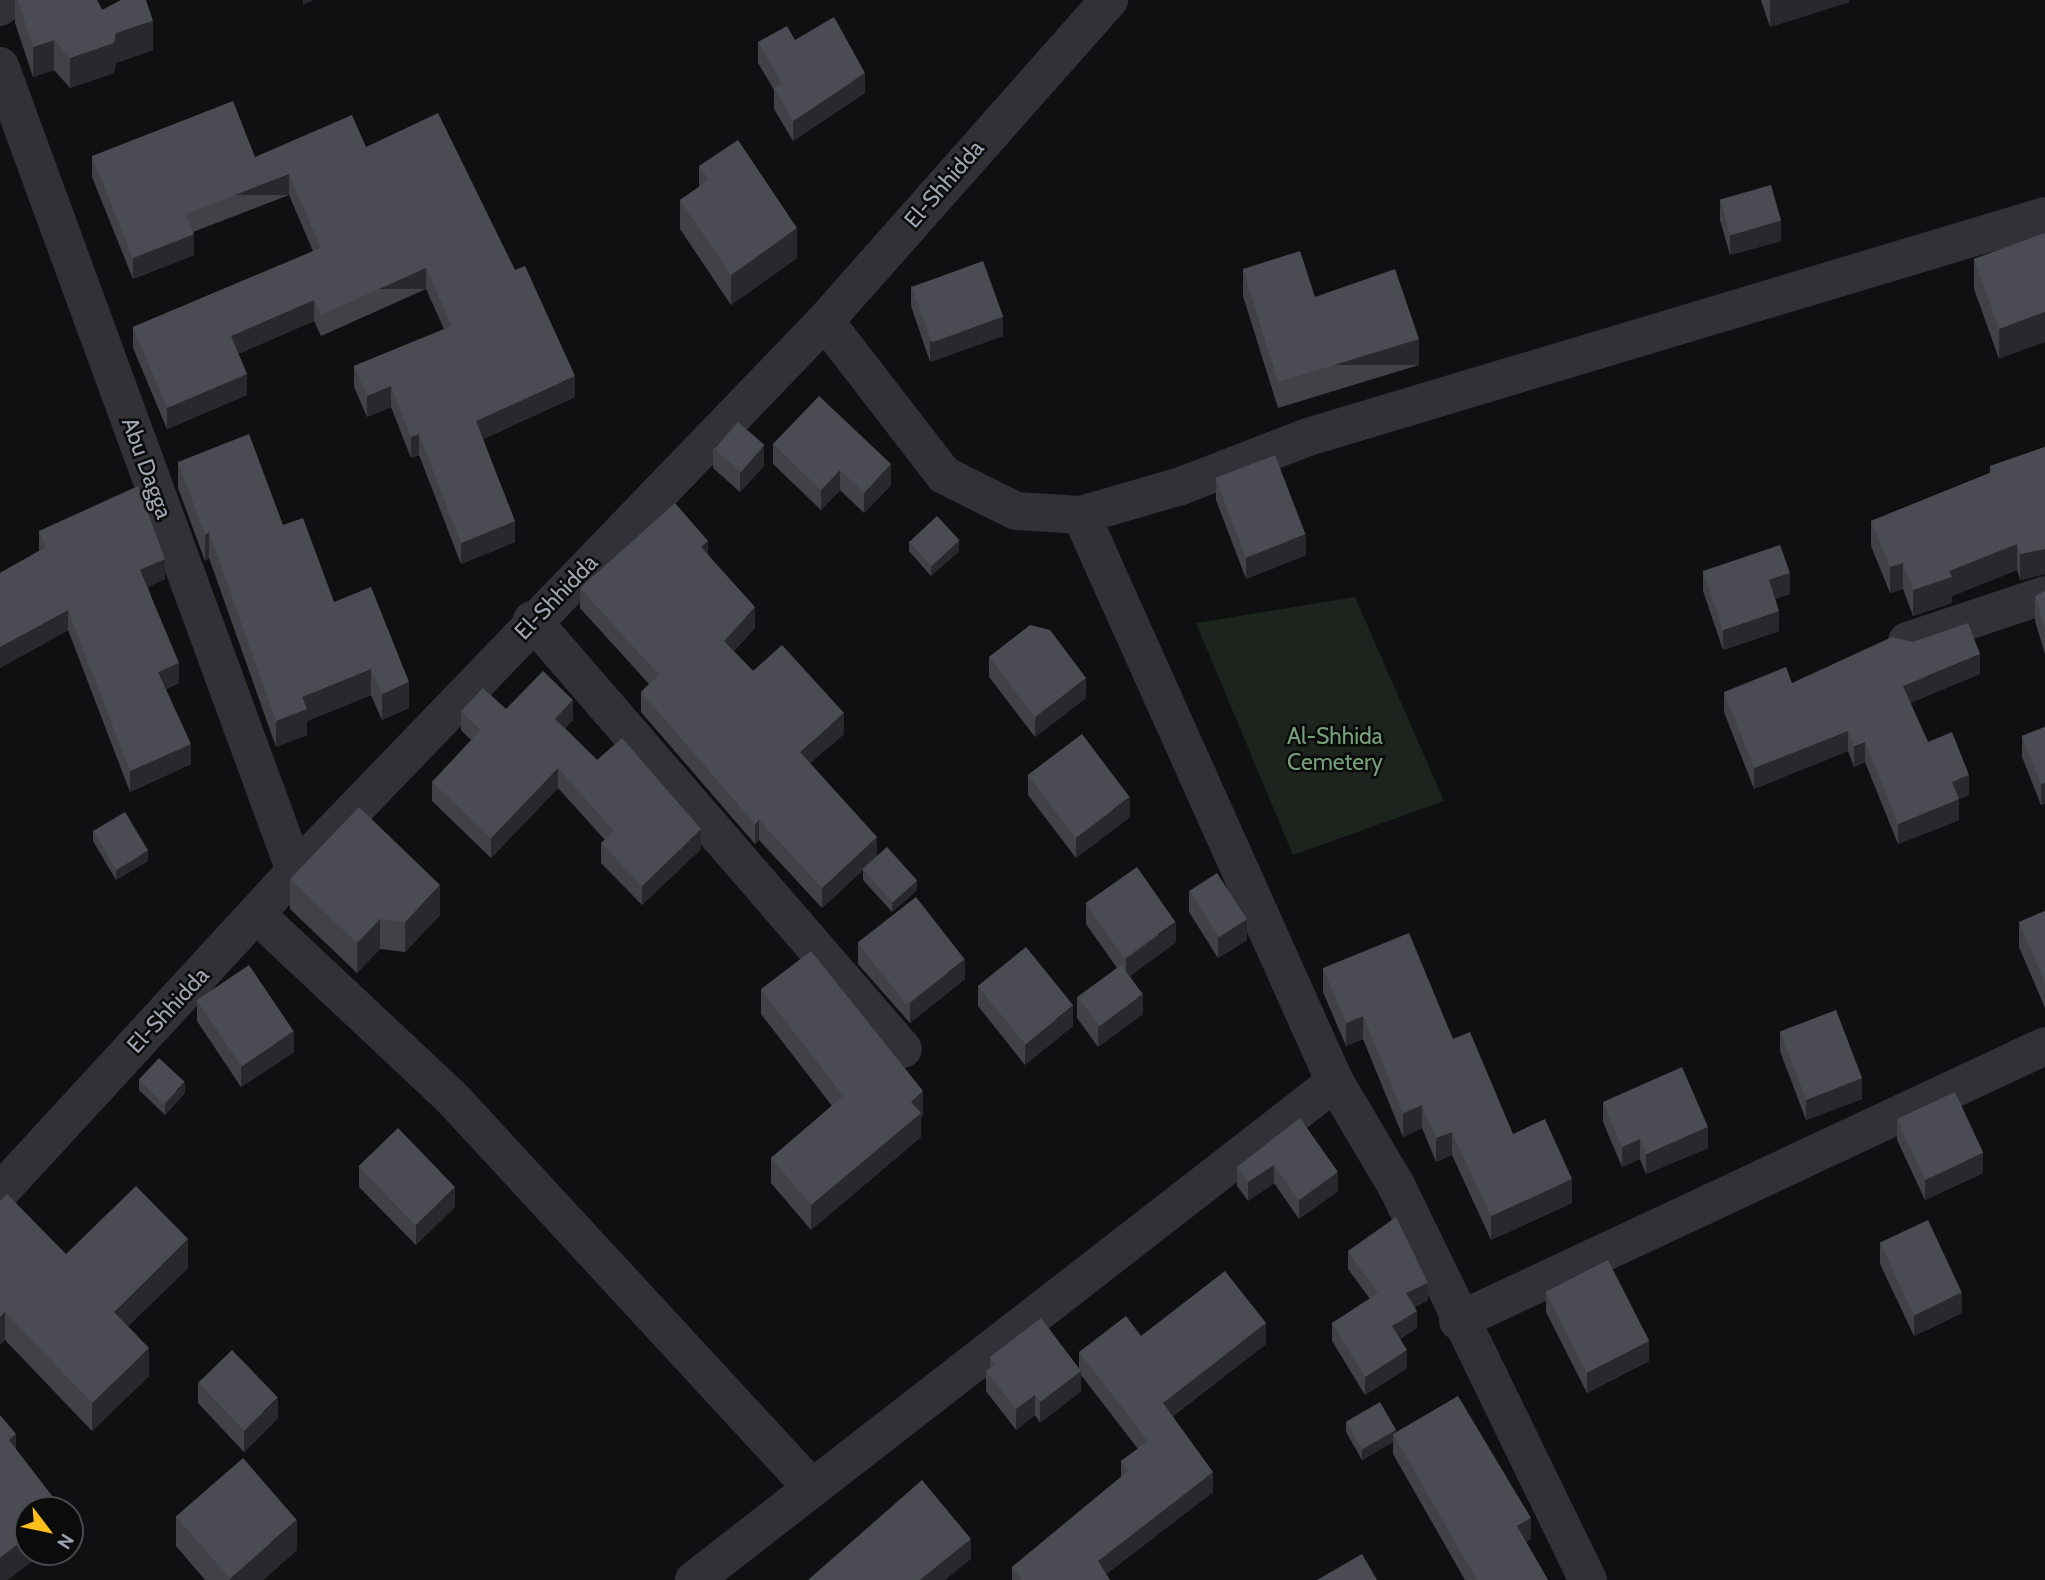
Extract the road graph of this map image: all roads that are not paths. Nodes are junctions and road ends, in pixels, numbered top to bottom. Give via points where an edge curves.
1 (9, 0) edge
2 (1109, 0) edge
3 (0, 8) edge
4 (0, 66) edge
5 (2045, 216) edge
6 (825, 321) junction
7 (1081, 515) junction
8 (2045, 595) edge
9 (532, 620) junction
10 (1907, 640) edge
11 (295, 871) junction
12 (256, 914) junction
13 (2045, 1046) edge
14 (903, 1049) dead end
15 (1335, 1082) junction
16 (0, 1192) edge
17 (1458, 1321) junction
18 (811, 1488) junction
19 (694, 1580) edge
20 (1588, 1580) edge

1 - 3 street
2 - 6 street, El-Shhidda
4 - 11 street, Abu Dagga
5 - 7 street via 1308,437 1181,486
6 - 7 street via 944,475 1016,511
6 - 9 street, El-Shhidda
7 - 15 street
8 - 10 street
9 - 11 street, El-Shhidda
9 - 14 street
11 - 12 street, El-Shhidda
12 - 16 street, El-Shhidda
12 - 18 street via 452,1098
13 - 17 street
15 - 17 street via 1397,1187
15 - 18 street
17 - 20 street
18 - 19 street

